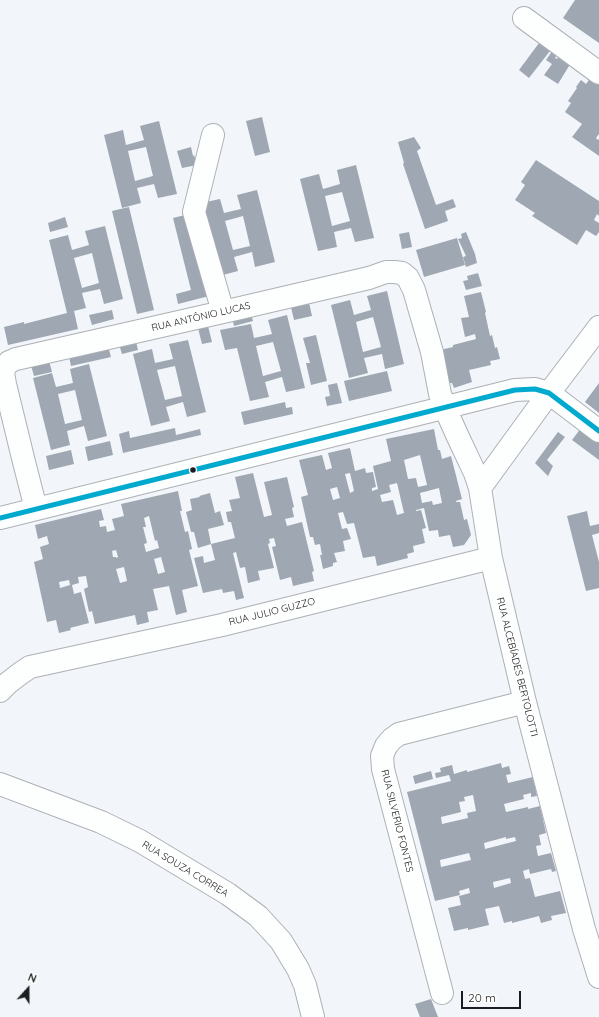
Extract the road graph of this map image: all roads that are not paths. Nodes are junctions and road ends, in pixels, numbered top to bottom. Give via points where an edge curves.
1 (524, 18) dead end
2 (599, 73) edge
3 (214, 135) dead end
4 (223, 312) junction
5 (599, 327) edge
6 (549, 393) junction
7 (446, 408) junction
8 (599, 432) edge
9 (480, 488) junction
10 (36, 509) junction
11 (0, 518) edge
12 (491, 558) junction
13 (0, 691) edge
14 (525, 702) junction
15 (0, 784) edge
16 (599, 977) edge
17 (442, 993) dead end
18 (313, 1017) edge

1 - 2 street
3 - 4 street via 194,212
4 - 7 street, RUA ANTÔNIO LUCAS via 386,272 402,273 408,278 414,290 432,352 440,394
4 - 10 street, RUA ANTÔNIO LUCAS via 9,362 3,373 5,384
5 - 6 street
6 - 7 street via 535,389 515,390
6 - 8 street
6 - 9 street
7 - 9 street, RUA ALCEBÍADES BERTOLOTTI
7 - 10 street
9 - 12 street, RUA ALCEBÍADES BERTOLOTTI
10 - 11 street
12 - 13 street, RUA JULIO GUZZO via 222,625 30,667
12 - 14 street, RUA ALCEBÍADES BERTOLOTTI
14 - 16 street, RUA ALCEBÍADES BERTOLOTTI via 584,929
14 - 17 street, RUA SILVERIO FONTES via 399,734 386,746 382,756 383,769
15 - 18 street, RUA SOUZA CORREA via 101,822 140,841 228,894 258,916 281,941 298,969

